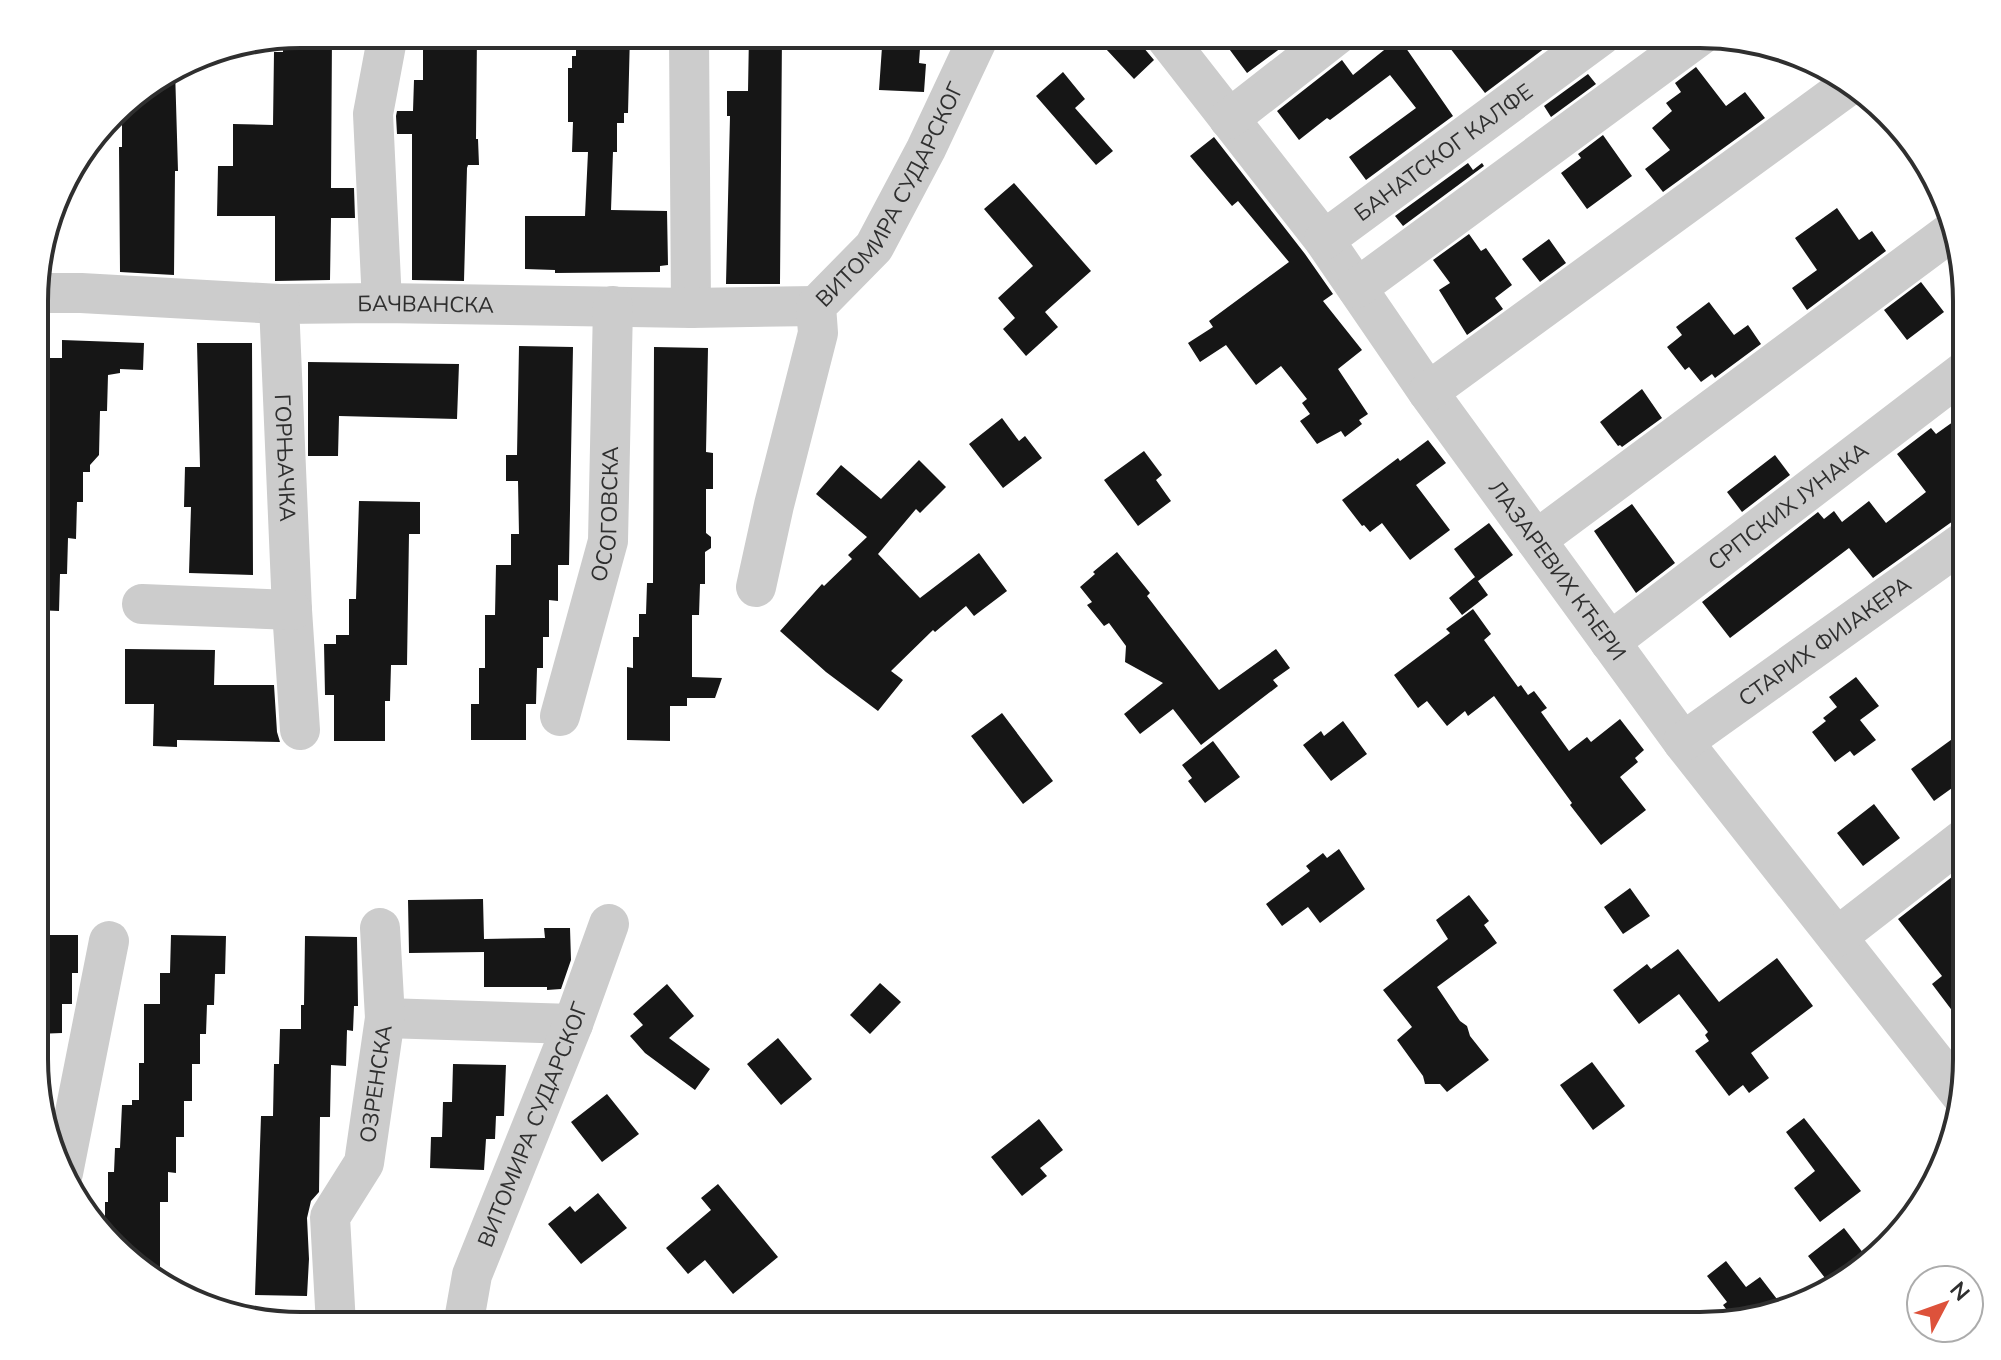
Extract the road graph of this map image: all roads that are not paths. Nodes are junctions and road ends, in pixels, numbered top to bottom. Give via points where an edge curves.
1 (385, 49) edge
2 (689, 49) edge
3 (973, 49) edge
4 (1175, 49) edge
5 (1319, 49) edge
6 (1583, 49) edge
7 (1682, 49) edge
8 (1841, 91) edge
9 (1229, 119) junction
10 (1944, 237) edge
11 (1324, 240) junction
12 (1357, 288) junction
13 (48, 293) edge
14 (382, 303) junction
15 (279, 304) junction
16 (613, 306) junction
17 (816, 306) junction
18 (691, 308) junction
19 (1952, 381) edge
20 (1428, 392) junction
21 (1536, 540) junction
22 (1952, 550) edge
23 (756, 587) dead end
24 (142, 604) dead end
25 (292, 610) junction
26 (1610, 642) junction
27 (560, 716) dead end
28 (300, 730) dead end
29 (1683, 742) junction
30 (1952, 848) edge
31 (609, 924) dead end
32 (380, 928) dead end
33 (1837, 937) junction
34 (109, 941) dead end
35 (385, 1018) junction
36 (573, 1024) junction
37 (1952, 1068) edge
38 (67, 1155) edge
39 (335, 1311) edge
40 (466, 1311) edge

1 - 14 street via 373,114
2 - 18 street
3 - 17 street, ВИТОМИРА СУДАРСКОГ via 874,247
4 - 9 street, ЛАЗАРЕВИХ КЋЕРИ
5 - 9 street
6 - 11 street, БАНАТСКОГ КАЛФЕ
7 - 12 street
8 - 20 street
9 - 11 street, ЛАЗАРЕВИХ КЋЕРИ
10 - 21 street
11 - 12 street, ЛАЗАРЕВИХ КЋЕРИ
12 - 20 street, ЛАЗАРЕВИХ КЋЕРИ
13 - 15 street, БАЧВАНСКА
14 - 15 street, БАЧВАНСКА
14 - 16 street, БАЧВАНСКА
15 - 25 street, ГОРЊАЧКА
16 - 18 street, БАЧВАНСКА
16 - 27 street, ОСОГОВСКА via 608,541
17 - 18 street, БАЧВАНСКА
17 - 23 street, ВИТОМИРА СУДАРСКОГ via 818,333
19 - 26 street, СРПСКИХ ЈУНАКА
20 - 21 street, ЛАЗАРЕВИХ КЋЕРИ
21 - 26 street, ЛАЗАРЕВИХ КЋЕРИ
22 - 29 street, СТАРИХ ФИЈАКЕРА
24 - 25 street
25 - 28 street, ГОРЊАЧКА
26 - 29 street, ЛАЗАРЕВИХ КЋЕРИ
29 - 33 street, ЛАЗАРЕВИХ КЋЕРИ
30 - 33 street
31 - 36 street, ВИТОМИРА СУДАРСКОГ
32 - 35 street, ОЗРЕНСКА
33 - 37 street, ЛАЗАРЕВИХ КЋЕРИ
34 - 38 street
35 - 36 street
35 - 39 street, ОЗРЕНСКА via 364,1163 330,1217
36 - 40 street, ВИТОМИРА СУДАРСКОГ via 472,1275

